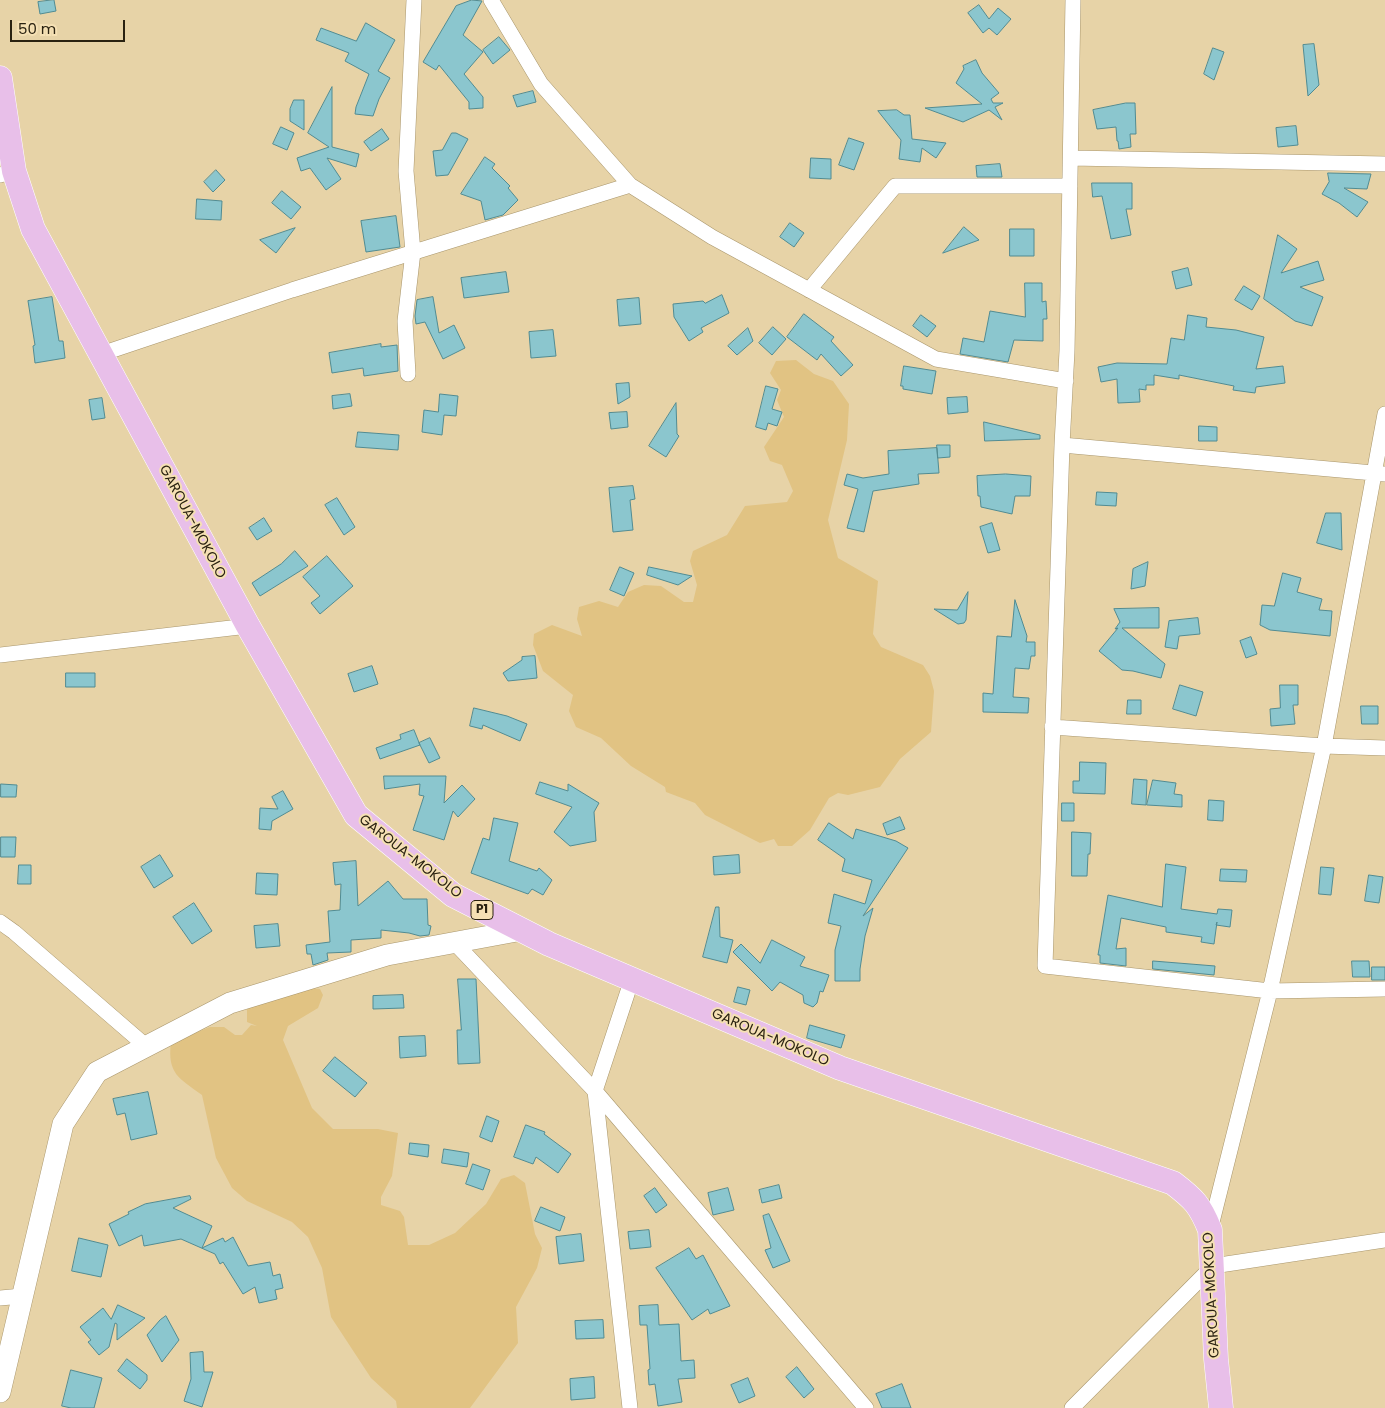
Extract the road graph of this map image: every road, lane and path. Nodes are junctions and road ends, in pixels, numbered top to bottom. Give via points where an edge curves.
1 (414, 0) edge
2 (491, 0) edge
3 (1073, 0) edge
4 (0, 78) edge
5 (1070, 158) junction
6 (1385, 164) edge
7 (7, 173) edge
8 (630, 185) junction
9 (1070, 186) junction
10 (413, 252) junction
11 (809, 290) junction
12 (101, 354) junction
13 (408, 374) dead end
14 (1066, 381) junction
15 (1385, 414) edge
16 (1062, 444) junction
17 (1379, 473) edge
18 (248, 626) junction
19 (0, 656) edge
20 (1052, 727) junction
21 (1324, 746) junction
22 (1385, 748) edge
23 (0, 922) edge
24 (522, 930) junction
25 (454, 942) junction
26 (632, 979) junction
27 (1385, 989) edge
28 (1270, 991) junction
29 (146, 1046) junction
30 (595, 1091) junction
31 (1210, 1230) junction
32 (1385, 1240) edge
33 (1213, 1266) junction
34 (22, 1296) junction
35 (0, 1298) edge
36 (0, 1392) edge
37 (630, 1408) edge
38 (866, 1408) edge
39 (1072, 1408) edge
40 (1221, 1408) edge

1 - 10 street via 406,171
2 - 8 street via 541,84
3 - 5 street
4 - 7 main road, GAROUA-MOKOLO / P1
5 - 6 street
5 - 9 street
7 - 12 main road, GAROUA-MOKOLO / P1 via 32,229
8 - 10 street
8 - 11 street via 712,237
9 - 11 street via 895,186
9 - 14 street
10 - 12 street
10 - 13 street via 405,321
11 - 14 street via 936,359
12 - 18 main road, GAROUA-MOKOLO / P1
14 - 16 street
15 - 17 street
16 - 17 street
16 - 20 street
17 - 21 street
18 - 19 street
18 - 24 main road, GAROUA-MOKOLO / P1 via 356,815 453,895
20 - 21 street
20 - 28 street via 1045,966
21 - 22 street
21 - 28 street
23 - 29 street
24 - 25 street
24 - 26 main road, GAROUA-MOKOLO / P1
25 - 29 street via 387,955 230,1003
25 - 30 street
26 - 30 street
26 - 31 main road, GAROUA-MOKOLO / P1 via 840,1068 1173,1183 1191,1196 1202,1210
27 - 28 street
28 - 31 street
29 - 34 street via 97,1072 62,1124
30 - 37 street
30 - 38 street
31 - 33 main road, GAROUA-MOKOLO / P1
32 - 33 street
33 - 39 street
33 - 40 main road, GAROUA-MOKOLO / P1
34 - 35 street
34 - 36 street

